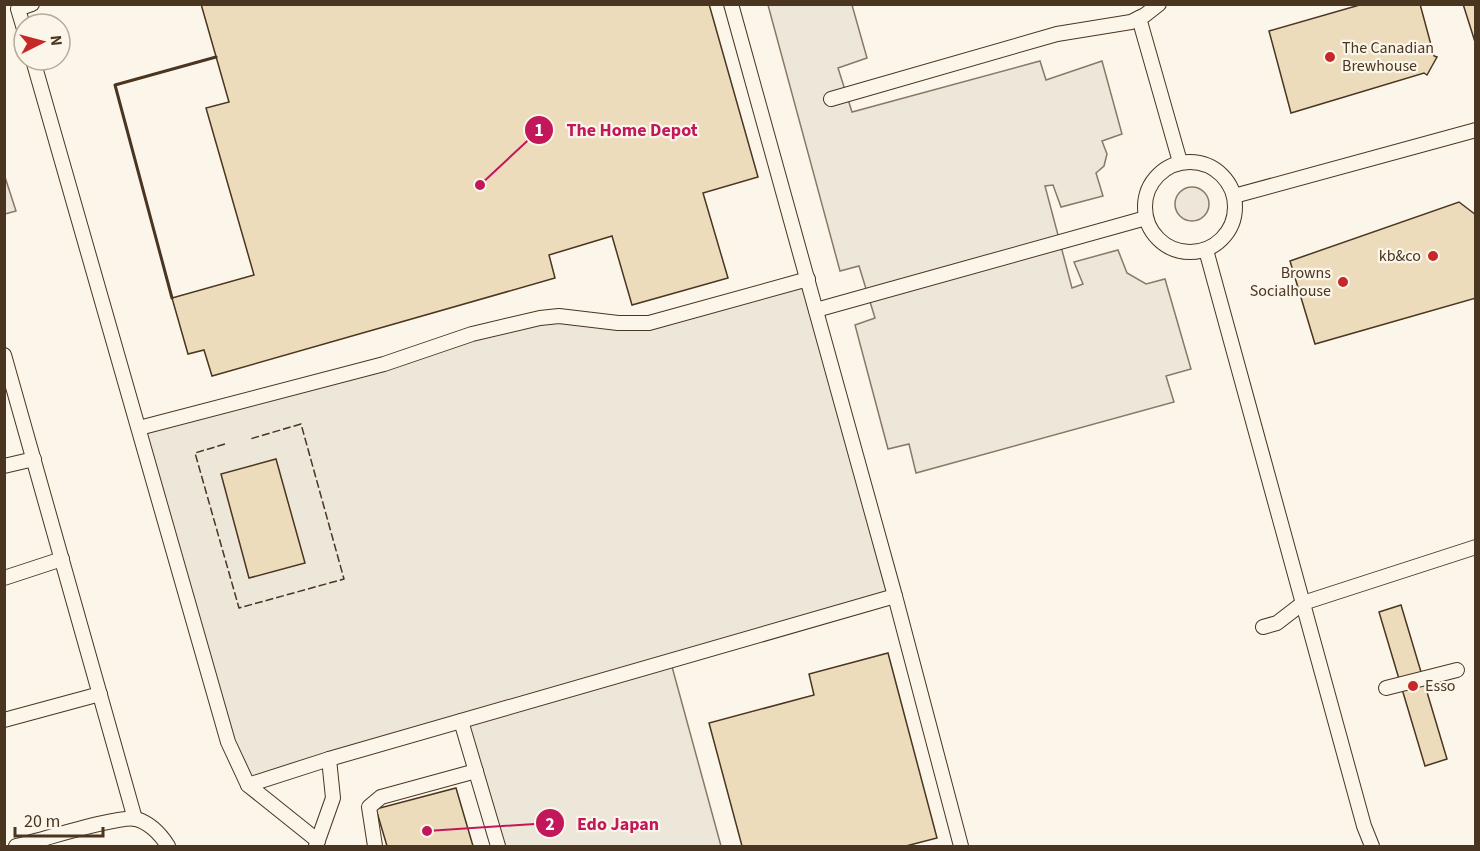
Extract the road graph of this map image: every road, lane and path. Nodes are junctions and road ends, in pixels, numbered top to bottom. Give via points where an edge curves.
1 (32, 4) edge
2 (732, 4) edge
3 (1159, 4) edge
4 (19, 12) edge
5 (1139, 18) junction
6 (36, 72) edge
7 (831, 99) dead end
8 (1476, 130) edge
9 (1180, 162) junction
10 (1234, 196) junction
11 (1146, 218) junction
12 (1206, 250) junction
13 (808, 279) junction
14 (816, 310) junction
15 (4, 355) edge
16 (8, 381) edge
17 (139, 428) junction
18 (34, 459) junction
19 (4, 466) edge
20 (1476, 547) edge
21 (62, 559) junction
22 (4, 578) edge
23 (895, 596) junction
24 (1303, 603) junction
25 (1263, 627) dead end
26 (1457, 670) dead end
27 (1386, 688) dead end
28 (100, 694) junction
29 (4, 720) edge
30 (461, 721) junction
31 (329, 759) junction
32 (476, 771) junction
33 (248, 784) junction
34 (135, 819) junction
35 (317, 844) edge
36 (16, 846) edge
37 (168, 846) edge
38 (375, 846) edge
39 (498, 846) edge
40 (961, 846) edge
41 (1372, 846) edge

1 - 4 lane via 18,9
2 - 13 lane
3 - 5 lane
5 - 7 lane via 1057,34
5 - 9 lane
6 - 17 lane
8 - 10 lane
9 - 10 lane via 1194,161 1220,172
9 - 11 lane via 1167,168 1148,189
10 - 12 lane via 1236,209 1227,234
11 - 12 lane via 1152,232 1176,250
11 - 14 lane
12 - 24 lane
13 - 14 lane
13 - 17 lane via 649,323 540,318 472,334 384,364
14 - 23 lane
15 - 16 lane
16 - 18 lane
17 - 33 lane via 228,742
18 - 19 lane
18 - 21 lane
20 - 24 lane
21 - 22 lane
21 - 28 lane
23 - 30 lane
23 - 40 lane
24 - 25 lane via 1276,623
24 - 41 lane
26 - 27 lane
28 - 29 lane
28 - 34 lane
30 - 31 lane
30 - 32 lane
31 - 33 lane
31 - 35 lane via 333,798
32 - 38 lane via 381,797 369,807
32 - 39 lane
33 - 35 lane
34 - 36 lane via 116,820
34 - 37 lane via 150,826

